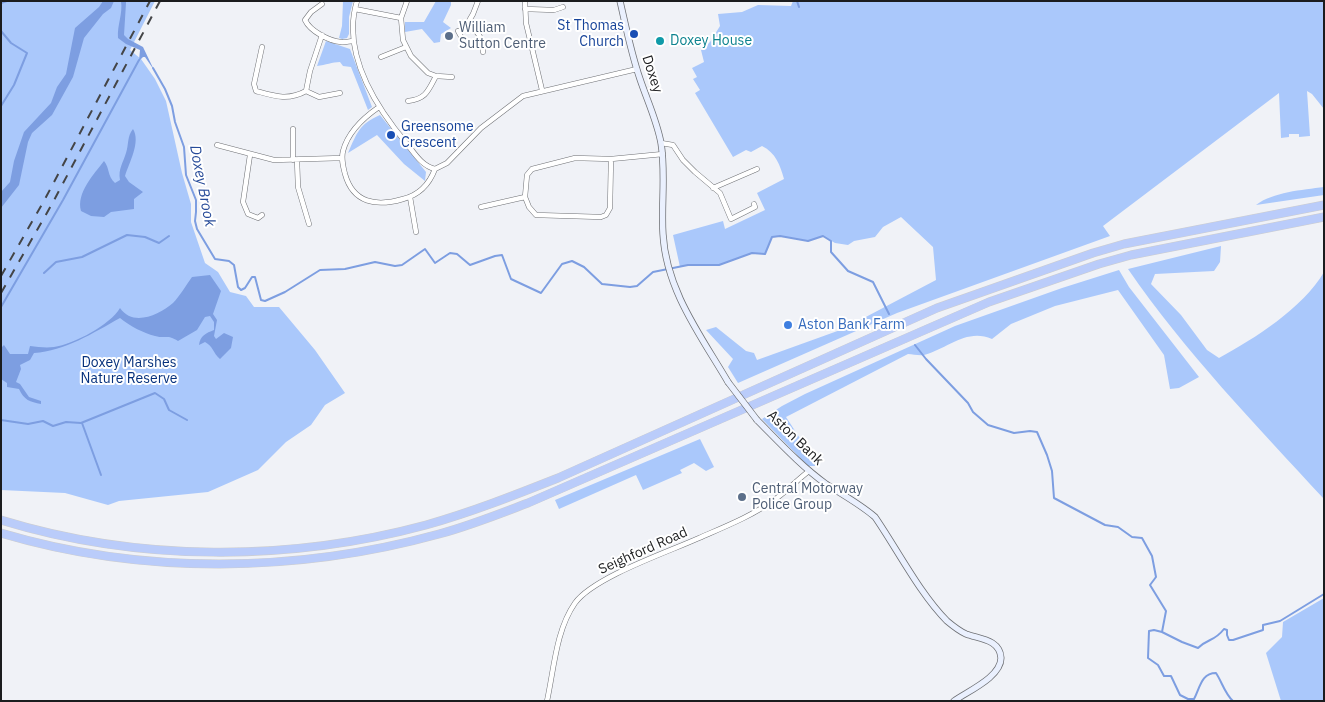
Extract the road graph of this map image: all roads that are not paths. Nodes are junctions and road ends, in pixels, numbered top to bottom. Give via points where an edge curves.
1 (357, 1) edge
2 (407, 1) edge
3 (478, 1) edge
4 (525, 1) edge
5 (620, 1) edge
6 (322, 4) dead end
7 (563, 7) dead end
8 (525, 8) junction
9 (355, 9) junction
10 (402, 18) junction
11 (458, 31) dead end
12 (322, 35) junction
13 (353, 41) junction
14 (464, 42) dead end
15 (262, 47) dead end
16 (406, 47) junction
17 (483, 52) dead end
18 (381, 57) dead end
19 (637, 69) junction
20 (436, 76) junction
21 (452, 77) dead end
22 (542, 90) junction
23 (306, 92) junction
24 (340, 93) dead end
25 (408, 101) dead end
26 (379, 107) junction
27 (293, 129) dead end
28 (293, 136) junction
29 (301, 136) dead end
30 (223, 141) dead end
31 (661, 142) junction
32 (662, 154) junction
33 (250, 155) junction
34 (342, 158) junction
35 (611, 159) junction
36 (295, 160) junction
37 (435, 169) junction
38 (757, 169) dead end
39 (713, 188) junction
40 (410, 197) junction
41 (525, 197) junction
42 (754, 204) dead end
43 (1324, 205) edge
44 (481, 206) dead end
45 (260, 217) dead end
46 (1324, 217) edge
47 (309, 224) dead end
48 (416, 232) dead end
49 (666, 262) joint
50 (809, 470) junction
51 (1, 520) edge
52 (1, 533) edge
53 (547, 701) edge
54 (954, 701) edge

1 - 9 street
2 - 10 street
3 - 17 street via 466,26 476,30 482,38
4 - 8 street
5 - 19 street, Doxey
6 - 12 street via 306,20 307,25
7 - 8 street via 554,10
8 - 22 street
9 - 10 street
9 - 13 street
10 - 16 street
11 - 14 street
12 - 13 street via 342,42
12 - 23 street
13 - 26 street via 368,87
15 - 23 street via 254,84 256,91 287,98
16 - 18 street
16 - 20 street via 416,62
19 - 22 street
19 - 31 street, Doxey
20 - 21 street
20 - 25 street via 427,93 419,100
22 - 37 street via 517,100 481,128 447,163
23 - 24 street via 319,97
26 - 34 street via 353,131
26 - 37 street via 423,163
27 - 28 street
28 - 29 street
28 - 36 street
30 - 33 street via 220,146
31 - 32 street, Doxey
31 - 39 street via 673,145 683,160
32 - 35 street
32 - 49 street, Doxey
33 - 36 street
33 - 45 street via 243,202 248,214
34 - 36 street
34 - 40 street via 351,189 360,198 382,203
35 - 41 street via 576,158 532,169 527,175
35 - 41 street via 610,208 606,215 536,215
36 - 47 street via 298,187
37 - 40 street via 422,190
38 - 39 street
39 - 42 street via 720,193 731,219 755,207
40 - 48 street
41 - 44 street
43 - 51 highway via 1124,244 937,308 558,478 494,504 427,524 336,543 216,552 126,546 26,528
46 - 52 highway via 1131,255 989,302 528,503 473,524 406,543 312,559 216,563 125,558 23,540
49 - 50 street, Aston Bank, bridge via 677,295 728,382 757,420
50 - 53 street, Seighford Road via 774,500 700,538 597,584 581,596 562,631
50 - 54 street, Aston Bank via 875,517 938,612 954,627 996,645 1001,657 1000,666 993,675

